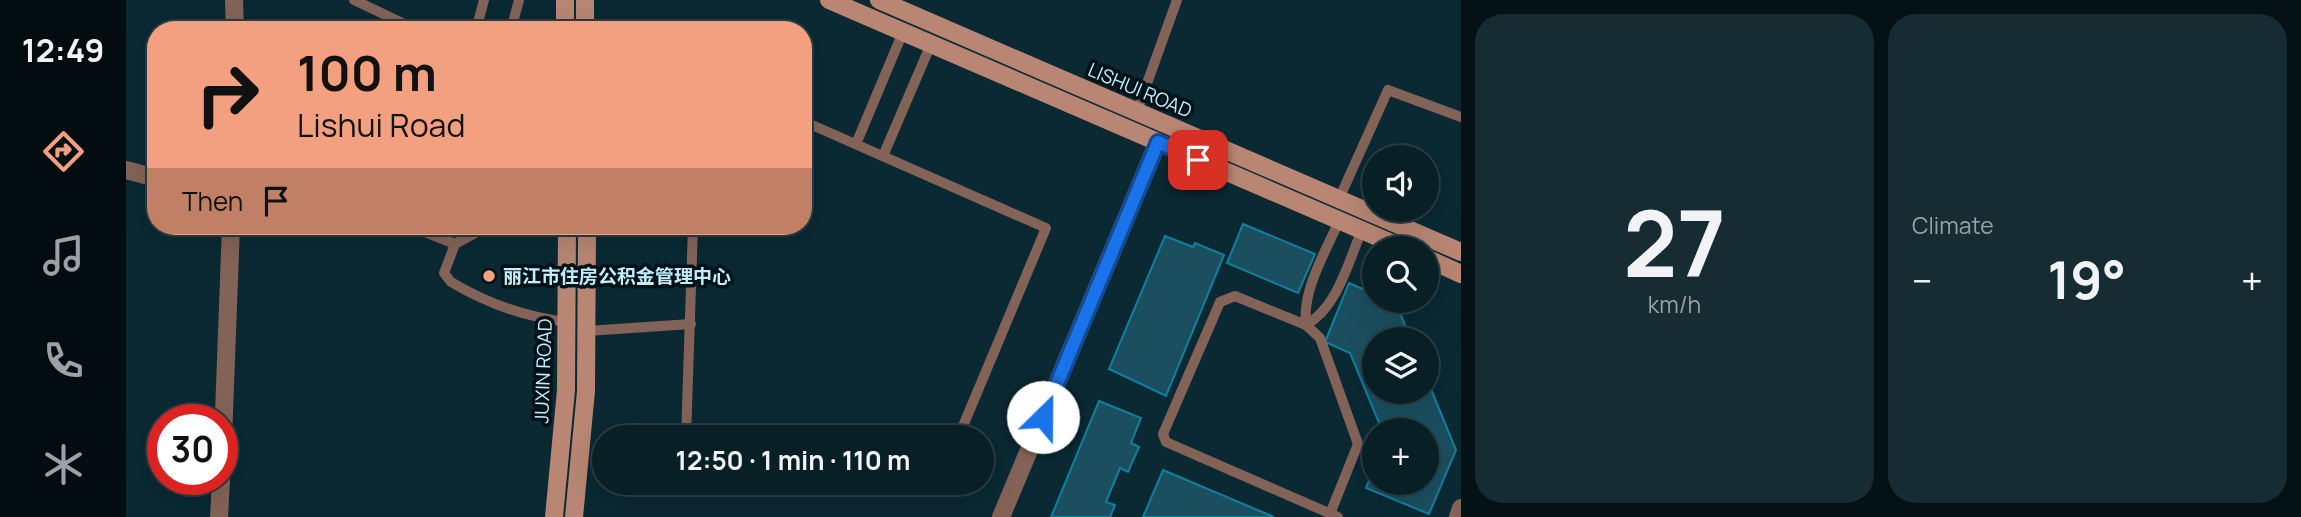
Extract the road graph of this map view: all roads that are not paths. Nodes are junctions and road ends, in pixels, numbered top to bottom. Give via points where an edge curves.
1 (234, 0) edge
2 (354, 0) edge
3 (484, 0) edge
4 (519, 0) edge
5 (565, 0) edge
6 (585, 0) edge
7 (829, 0) edge
8 (879, 0) edge
9 (1177, 0) edge
10 (235, 21) edge
11 (398, 21) edge
12 (478, 21) edge
13 (513, 21) edge
14 (565, 21) edge
15 (585, 21) edge
16 (903, 32) junction
17 (931, 44) junction
18 (1137, 111) junction
19 (1461, 117) edge
20 (812, 125) edge
21 (1158, 142) junction
22 (856, 144) junction
23 (883, 156) junction
24 (126, 170) edge
25 (147, 176) edge
26 (1339, 199) junction
27 (1339, 221) junction
28 (1362, 230) junction
29 (231, 235) edge
30 (432, 235) edge
31 (472, 235) edge
32 (567, 235) edge
33 (587, 235) edge
34 (693, 235) edge
35 (1376, 236) edge
36 (455, 244) junction
37 (1461, 252) edge
38 (1439, 264) edge
39 (1461, 274) edge
40 (567, 322) junction
41 (691, 324) junction
42 (1306, 325) junction
43 (587, 331) junction
44 (224, 404) edge
45 (687, 425) edge
46 (963, 425) edge
47 (221, 495) edge
48 (1461, 508) edge
49 (1334, 515) edge
50 (219, 517) edge
51 (554, 517) edge
52 (574, 517) edge
53 (1001, 517) edge
54 (1458, 517) edge

1 - 10 street
2 - 11 lane
3 - 12 lane
4 - 13 lane
5 - 14 street
6 - 15 street
7 - 16 street
8 - 18 street, LISHUI ROAD
9 - 18 lane
16 - 17 street
16 - 22 lane
17 - 21 street
17 - 23 lane
18 - 26 street, LISHUI ROAD
19 - 26 lane via 1388,90
20 - 22 lane
21 - 27 street
21 - 53 street
22 - 23 lane
23 - 46 lane via 1046,228
24 - 25 street
26 - 37 street, LISHUI ROAD
27 - 28 street
27 - 42 lane via 1310,289
28 - 35 street
28 - 42 lane via 1332,299 1323,313
29 - 44 street
30 - 36 lane
31 - 36 lane
32 - 40 street, JUXIN ROAD
33 - 43 street
34 - 41 lane
36 - 40 lane via 444,273 450,282 508,310
38 - 39 street
40 - 51 street, JUXIN ROAD via 566,390
41 - 43 lane
41 - 45 lane
42 - 49 lane via 1320,338 1357,439 1357,452
42 - 49 lane via 1235,296 1220,302 1163,434 1166,442
43 - 52 street
47 - 50 street
48 - 54 street

